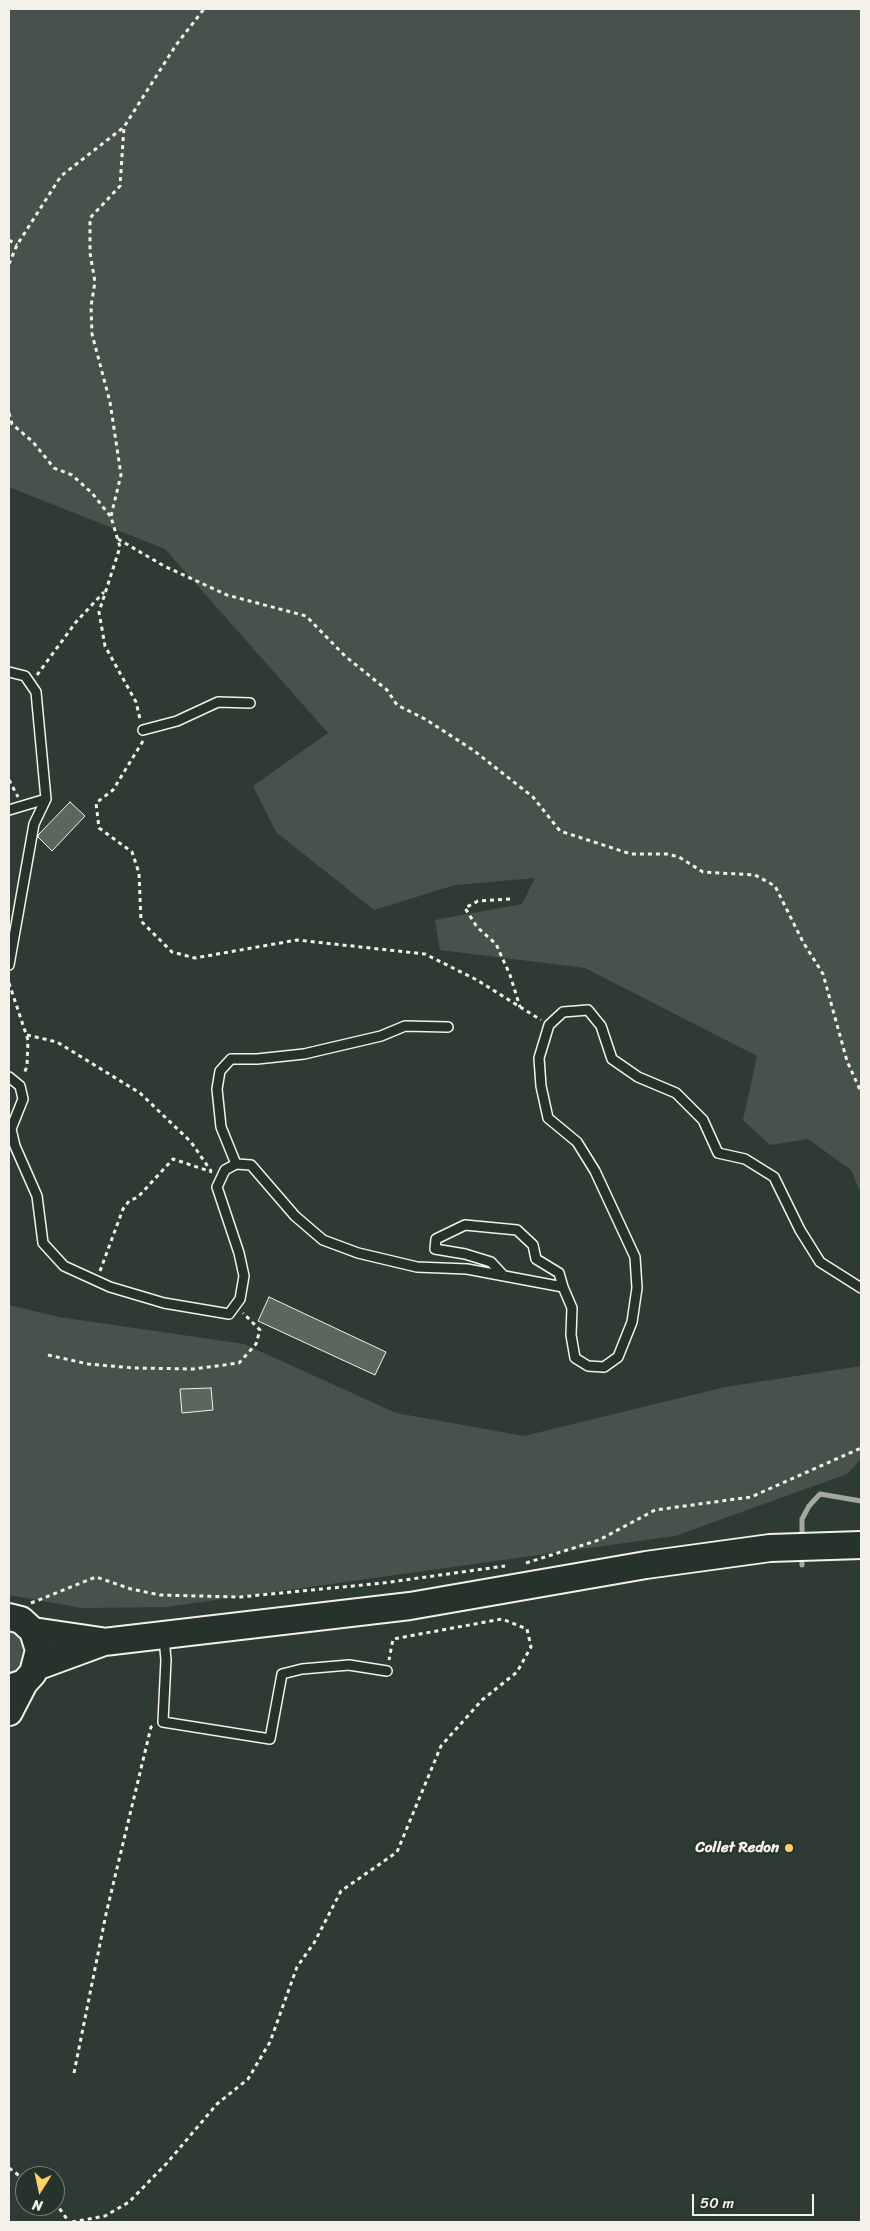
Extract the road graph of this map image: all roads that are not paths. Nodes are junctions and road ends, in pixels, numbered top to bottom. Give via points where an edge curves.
1 (9, 672) edge
2 (250, 703) dead end
3 (143, 730) road end
4 (46, 799) junction
5 (9, 810) edge
6 (9, 965) edge
7 (448, 1027) dead end
8 (9, 1077) edge
9 (236, 1164) junction
10 (503, 1275) junction
11 (563, 1287) junction
12 (861, 1288) edge
13 (861, 1545) edge
14 (21, 1623) edge
15 (164, 1636) junction
16 (104, 1642) junction
17 (387, 1671) road end
18 (23, 1679) edge
19 (9, 1712) edge

1 - 4 lane via 25,676 36,692
2 - 3 lane via 218,702 176,721
4 - 5 lane
4 - 6 lane via 34,824
7 - 9 lane via 405,1026 381,1036 304,1054 231,1059 220,1070 217,1089 221,1127
8 - 9 lane via 20,1086 23,1099 11,1129 14,1146 37,1196 43,1243 64,1266 97,1281 164,1303 229,1314 240,1299 244,1276 240,1253 217,1187 225,1170
9 - 10 lane via 251,1165 295,1216 323,1240 358,1253 417,1267 467,1269
10 - 11 lane
10 - 11 lane via 490,1262 435,1249 436,1239 465,1225 517,1230 533,1245 536,1259 559,1272
11 - 12 lane via 572,1308 571,1335 575,1358 588,1366 604,1367 618,1358 632,1322 637,1288 635,1257 595,1171 577,1142 548,1118 541,1086 540,1058 549,1025 563,1012 588,1010 601,1026 612,1059 638,1077 676,1093 703,1120 718,1153 745,1160 774,1177 820,1262
13 - 15 main road via 770,1548 646,1565 410,1606
14 - 16 main road
14 - 18 main road via 39,1650
15 - 16 main road
15 - 17 lane via 163,1722 270,1739 282,1674 349,1665
16 - 18 main road
18 - 19 main road

